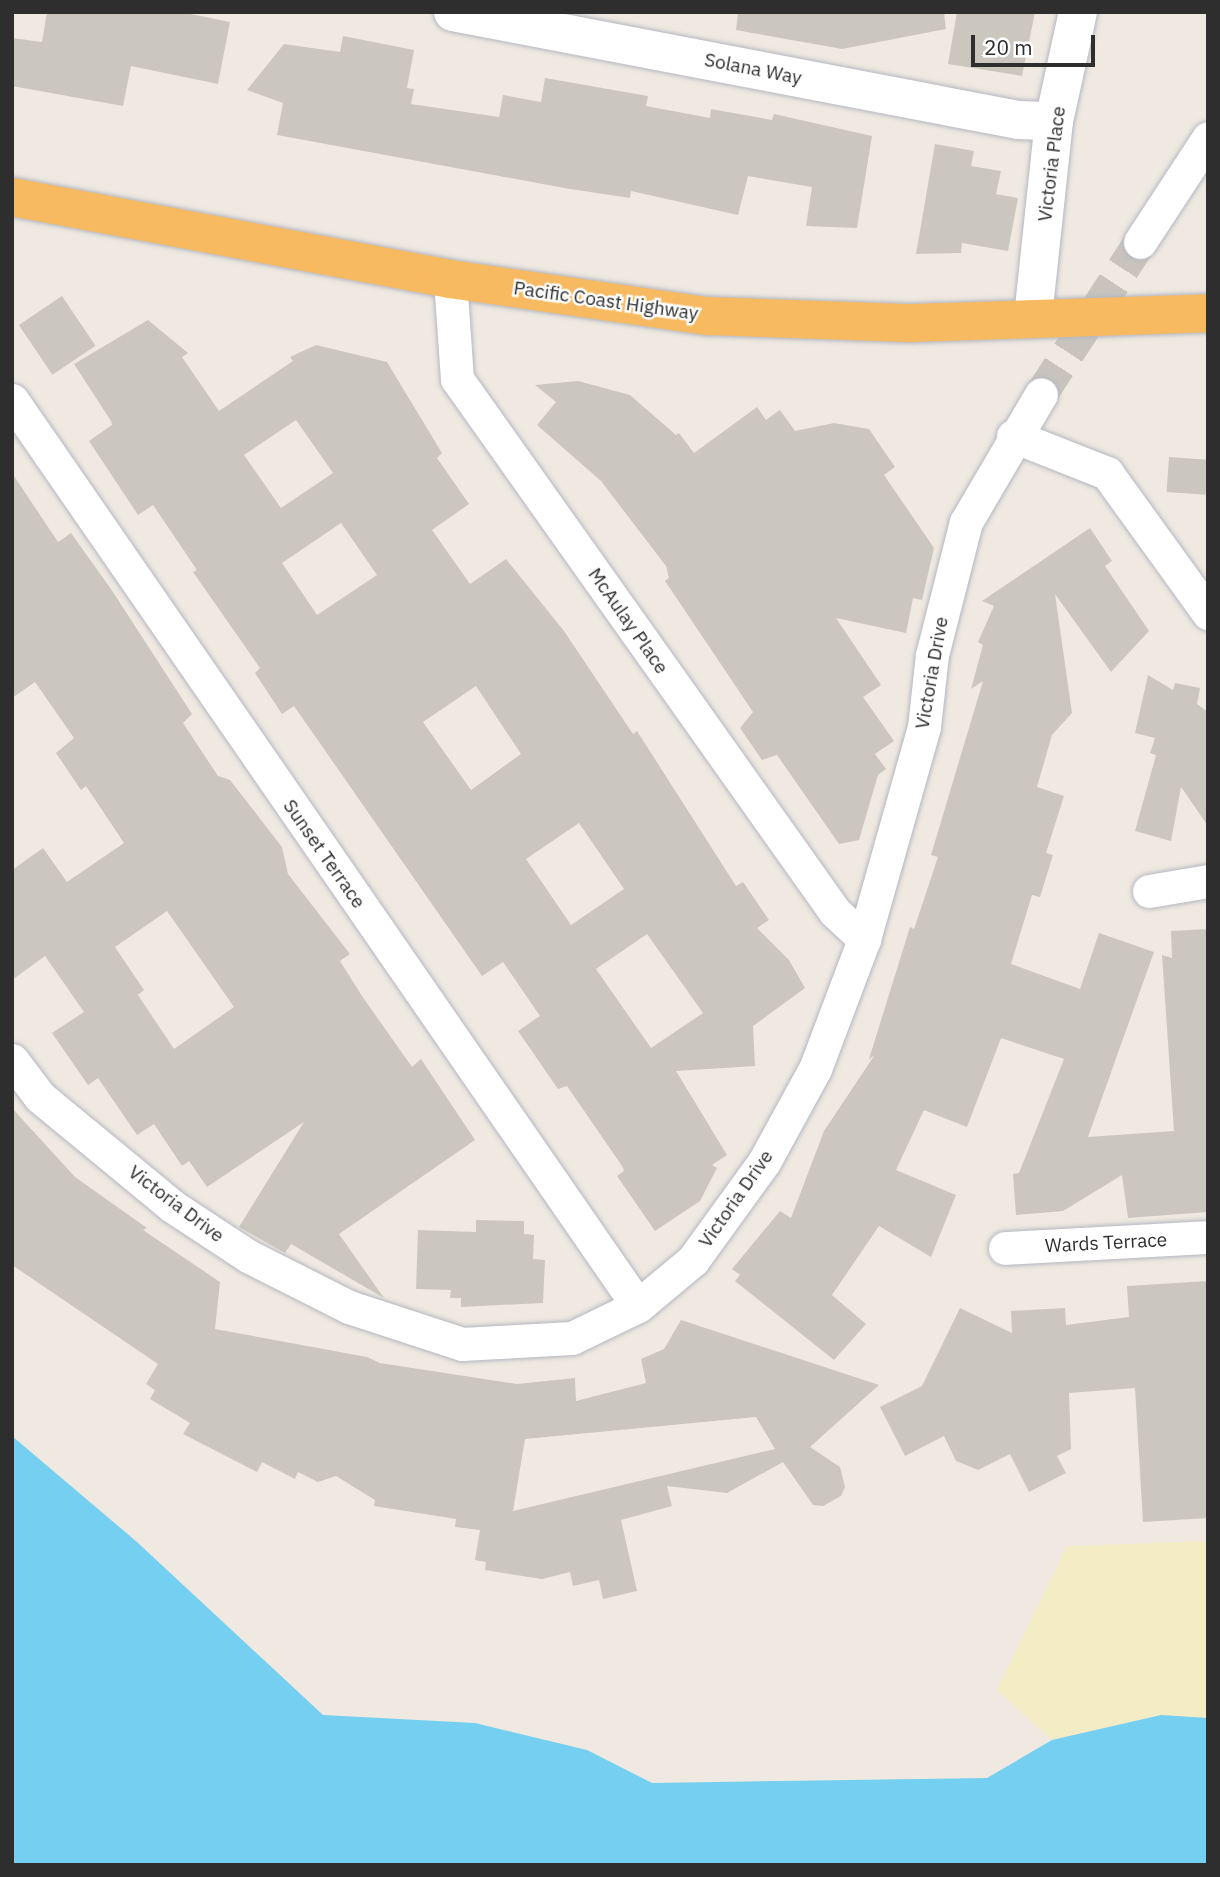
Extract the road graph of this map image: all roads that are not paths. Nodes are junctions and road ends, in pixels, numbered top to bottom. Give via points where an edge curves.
1 (453, 12) edge
2 (1078, 12) edge
3 (1054, 121) junction
4 (1208, 138) edge
5 (12, 197) edge
6 (1140, 242) tunnel mouth
7 (450, 279) junction
8 (1208, 313) edge
9 (1034, 317) junction
10 (1041, 394) tunnel mouth
11 (12, 400) edge
12 (1013, 436) junction
13 (1208, 613) edge
14 (1208, 881) edge
15 (1149, 891) dead end
16 (864, 939) junction
17 (12, 1060) edge
18 (1208, 1237) edge
19 (1005, 1248) dead end
20 (638, 1306) junction

1 - 3 street, Solana Way via 1018,120
2 - 3 street, Victoria Place
3 - 9 street, Victoria Place
4 - 6 street
5 - 7 highway, Pacific Coast Highway
7 - 9 highway, Pacific Coast Highway via 708,316 913,323
7 - 16 street, McAulay Place via 457,379 835,912
8 - 9 highway, Pacific Coast Highway
10 - 12 street, Victoria Drive
11 - 20 street, Sunset Terrace
12 - 13 street via 1107,473
12 - 16 street, Victoria Drive via 966,522 932,655 924,727
14 - 15 street
16 - 20 street, Victoria Drive via 816,1069 764,1162 693,1259
17 - 20 street, Victoria Drive via 40,1097 172,1206 248,1256 349,1307 462,1344 572,1338
18 - 19 street, Wards Terrace

